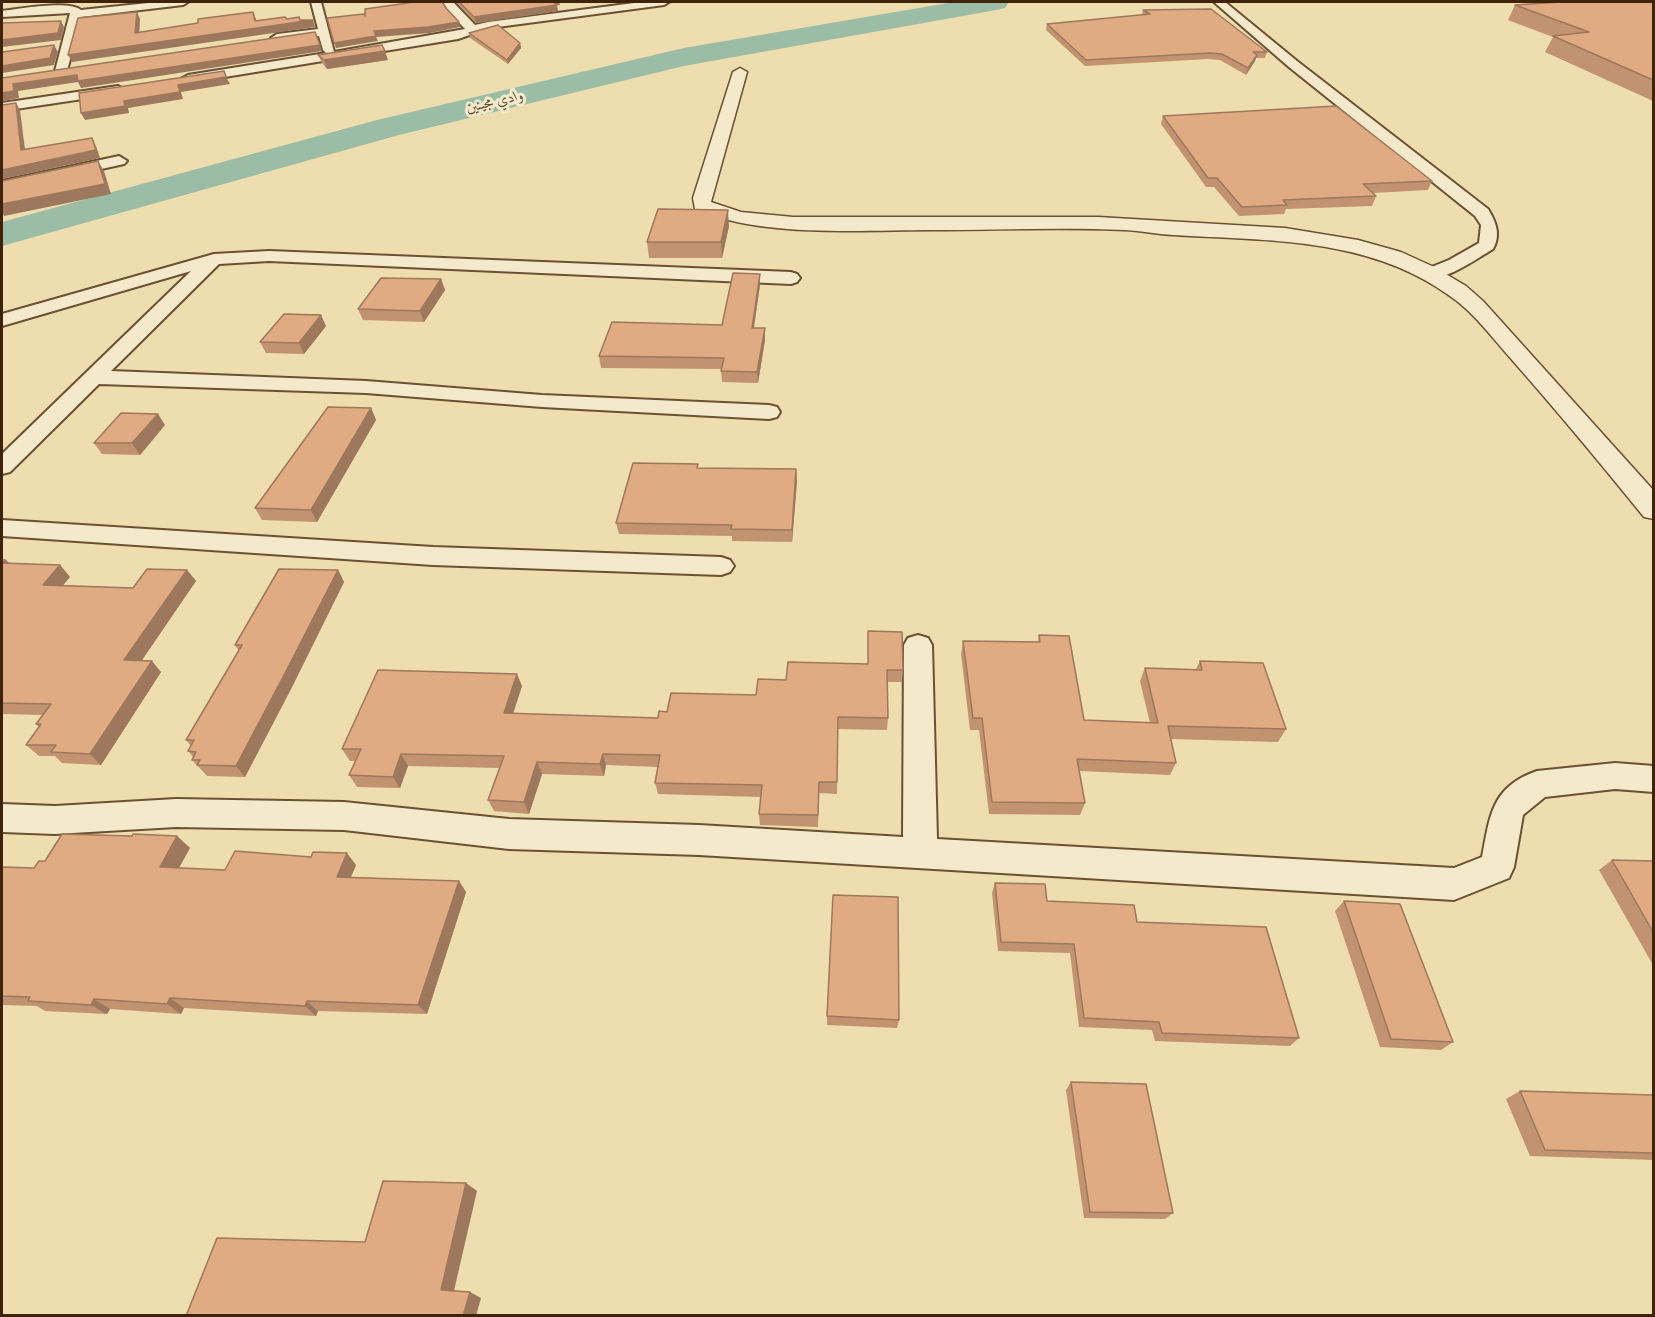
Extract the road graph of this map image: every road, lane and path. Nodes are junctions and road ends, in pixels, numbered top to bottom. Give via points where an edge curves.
1 (183, 2) edge
2 (316, 2) edge
3 (448, 2) edge
4 (664, 2) edge
5 (1219, 2) edge
6 (2, 14) edge
7 (76, 14) junction
8 (473, 30) junction
9 (323, 32) junction
10 (266, 40) edge
11 (331, 55) junction
12 (60, 71) edge
13 (740, 72) dead end
14 (175, 81) edge
15 (131, 88) edge
16 (2, 107) edge
17 (119, 161) dead end
18 (2, 186) edge
19 (214, 259) junction
20 (1430, 274) junction
21 (791, 278) dead end
22 (2, 320) edge
23 (93, 377) junction
24 (769, 412) dead end
25 (2, 466) edge
26 (1653, 510) edge
27 (2, 528) edge
28 (721, 566) dead end
29 (918, 645) dead end
30 (1653, 779) edge
31 (2, 818) edge
32 (920, 853) junction

1 - 7 street
2 - 9 street
3 - 8 street
4 - 8 street
5 - 20 street via 1482,213 1489,225 1487,245
6 - 7 street via 66,9 75,10
7 - 12 street via 61,46
8 - 11 street
9 - 10 street
9 - 11 street
11 - 14 street
13 - 20 street via 702,198 702,205 727,215 821,223 1126,224 1282,234 1347,243
15 - 16 street
17 - 18 street
19 - 21 street via 269,256
19 - 22 street
19 - 23 street
20 - 26 street via 1477,308
23 - 24 street via 354,386 542,401
23 - 25 street
27 - 28 street via 433,556
29 - 32 street
30 - 32 street via 1615,776 1537,784 1508,808 1497,867 1454,884
31 - 32 street via 55,820 176,813 344,816 508,834

